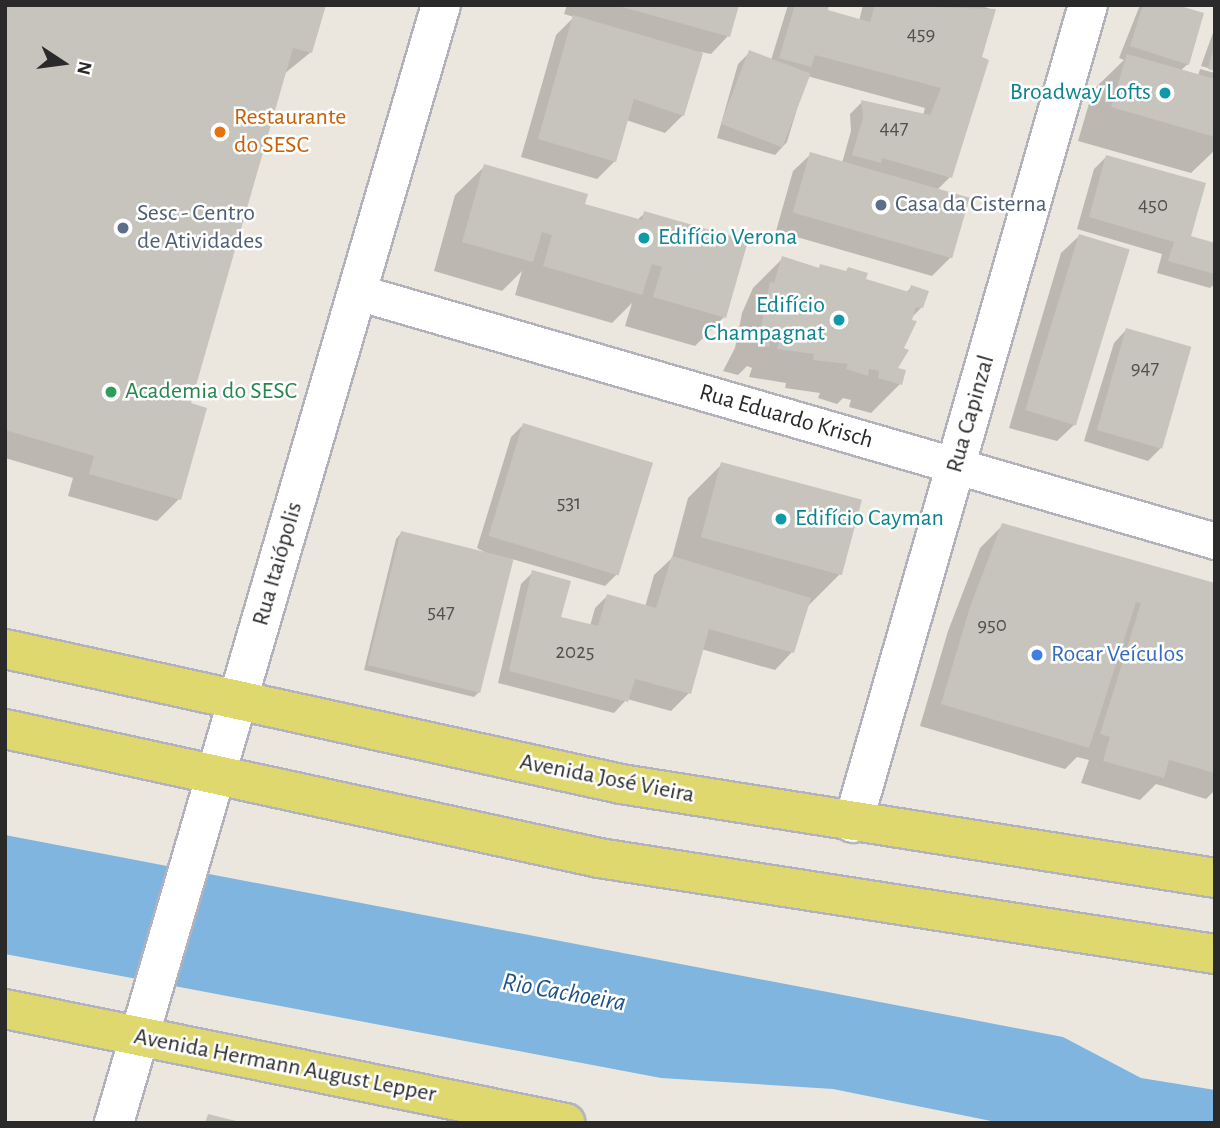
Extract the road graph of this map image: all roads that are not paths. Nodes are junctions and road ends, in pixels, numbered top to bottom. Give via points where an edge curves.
1 (441, 5) edge
2 (1088, 5) edge
3 (357, 292) junction
4 (956, 466) junction
5 (1215, 541) edge
6 (5, 649) edge
7 (238, 700) junction
8 (5, 729) edge
9 (216, 776) junction
10 (853, 823) junction
11 (1215, 878) edge
12 (1215, 954) edge
13 (5, 1009) edge
14 (140, 1037) junction
15 (114, 1123) edge
16 (566, 1123) edge

1 - 3 main road, Rua Itaiópolis
2 - 4 main road, Rua Capinzal
3 - 4 street, Rua Eduardo Krisch
3 - 7 main road, Rua Itaiópolis
4 - 5 street, Rua Eduardo Krisch
4 - 10 main road, Rua Capinzal
6 - 7 main road, Avenida José Vieira
7 - 9 main road, Rua Itaiópolis
7 - 10 main road, Avenida José Vieira via 621,785
8 - 9 main road
9 - 12 main road via 599,858
9 - 14 main road, Rua Itaiópolis
10 - 11 main road, Avenida José Vieira
13 - 14 main road, Avenida Hermann August Lepper
14 - 15 main road, Rua Itaiópolis
14 - 16 main road, Avenida Hermann August Lepper

